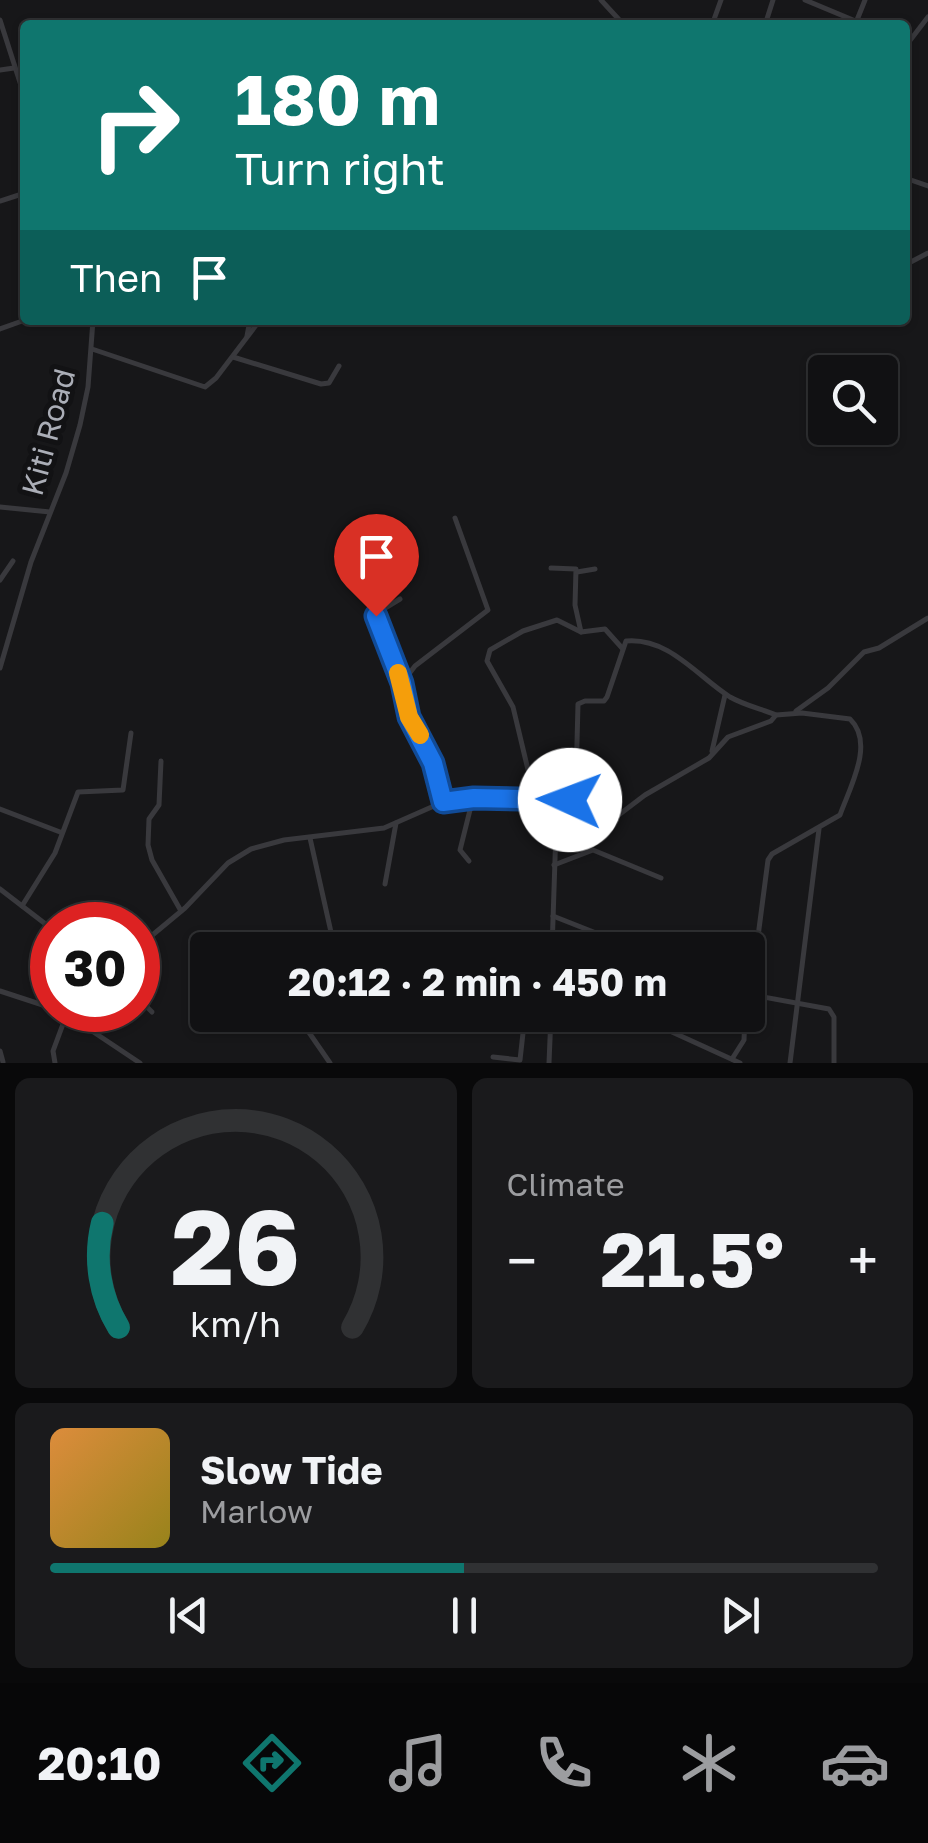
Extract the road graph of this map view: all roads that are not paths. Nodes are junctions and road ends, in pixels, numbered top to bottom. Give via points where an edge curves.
1 (805, 0) edge
2 (603, 1) edge
3 (928, 17) edge
4 (0, 20) edge
5 (620, 20) edge
6 (851, 20) edge
7 (910, 40) edge
8 (14, 68) junction
9 (0, 70) edge
10 (20, 84) edge
11 (92, 325) edge
12 (249, 325) edge
13 (257, 325) edge
14 (247, 339) junction
15 (92, 349) junction
16 (233, 357) junction
17 (339, 366) dead end
18 (0, 507) edge
19 (50, 512) junction
20 (454, 518) dead end
21 (13, 561) dead end
22 (551, 568) dead end
23 (594, 569) dead end
24 (576, 572) junction
25 (0, 580) edge
26 (400, 599) dead end
27 (928, 618) edge
28 (581, 632) junction
29 (622, 648) junction
30 (0, 668) edge
31 (402, 683) junction
32 (726, 694) junction
33 (794, 713) junction
34 (776, 715) junction
35 (131, 734) dead end
36 (709, 758) junction
37 (160, 761) dead end
38 (474, 798) junction
39 (536, 799) junction
40 (570, 800) junction
41 (443, 802) junction
42 (555, 802) junction
43 (0, 809) edge
44 (396, 823) junction
45 (819, 829) junction
46 (60, 832) junction
47 (310, 838) junction
48 (469, 861) dead end
49 (554, 866) junction
50 (661, 878) dead end
51 (385, 884) dead end
52 (0, 889) edge
53 (22, 906) junction
54 (30, 912) edge
55 (181, 912) junction
56 (553, 916) junction
57 (160, 929) edge
58 (330, 932) edge
59 (553, 932) edge
60 (593, 932) edge
61 (760, 932) edge
62 (0, 991) edge
63 (765, 997) edge
64 (30, 1001) edge
65 (796, 1006) junction
66 (61, 1032) edge
67 (94, 1032) edge
68 (309, 1032) edge
69 (523, 1032) edge
70 (550, 1032) edge
71 (673, 1032) edge
72 (745, 1032) edge
73 (0, 1052) edge
74 (493, 1057) dead end
75 (732, 1058) junction
76 (3, 1062) edge
77 (54, 1063) edge
78 (140, 1063) edge
79 (330, 1063) edge
80 (549, 1063) edge
81 (740, 1063) edge
82 (790, 1063) edge
83 (834, 1063) edge

1 - 6 street
2 - 5 street
3 - 7 street
4 - 8 street
8 - 9 street
8 - 10 street
11 - 15 street, Kiti Road
12 - 14 street
13 - 14 street
14 - 16 street
15 - 16 street via 199,387
15 - 19 street, Kiti Road via 80,426
16 - 17 street via 321,384
18 - 19 street
19 - 30 street, Kiti Road
20 - 31 street via 488,610
21 - 25 street
22 - 24 street
23 - 24 street
24 - 28 street
26 - 31 street via 376,620
27 - 33 street via 864,652
28 - 29 street via 605,629
28 - 39 street via 551,621 523,630 488,655 513,707
29 - 32 street via 629,640 658,646
29 - 40 street via 608,697 578,704
31 - 41 street
32 - 34 street
32 - 36 street
33 - 34 street
33 - 45 street via 852,720 861,737 840,815
34 - 36 street via 728,738
35 - 46 street via 123,790 79,790
36 - 40 street via 616,817
37 - 55 street via 159,805 149,820 148,845
38 - 39 street
38 - 41 street
38 - 48 street via 460,850
39 - 42 street
40 - 42 street
41 - 44 street
42 - 49 street
43 - 46 street
44 - 47 street
44 - 51 street
45 - 61 street via 770,856
45 - 65 street
46 - 53 street via 49,865
47 - 55 street via 238,856
47 - 58 street
49 - 50 street via 593,850
49 - 56 street
52 - 53 street
53 - 54 street
55 - 57 street
56 - 59 street
56 - 60 street
62 - 64 street
63 - 65 street
65 - 82 street
65 - 83 street via 832,1013
66 - 77 street
67 - 78 street
68 - 79 street
69 - 74 street via 520,1060
70 - 80 street
71 - 75 street
72 - 75 street
73 - 76 street
75 - 81 street

